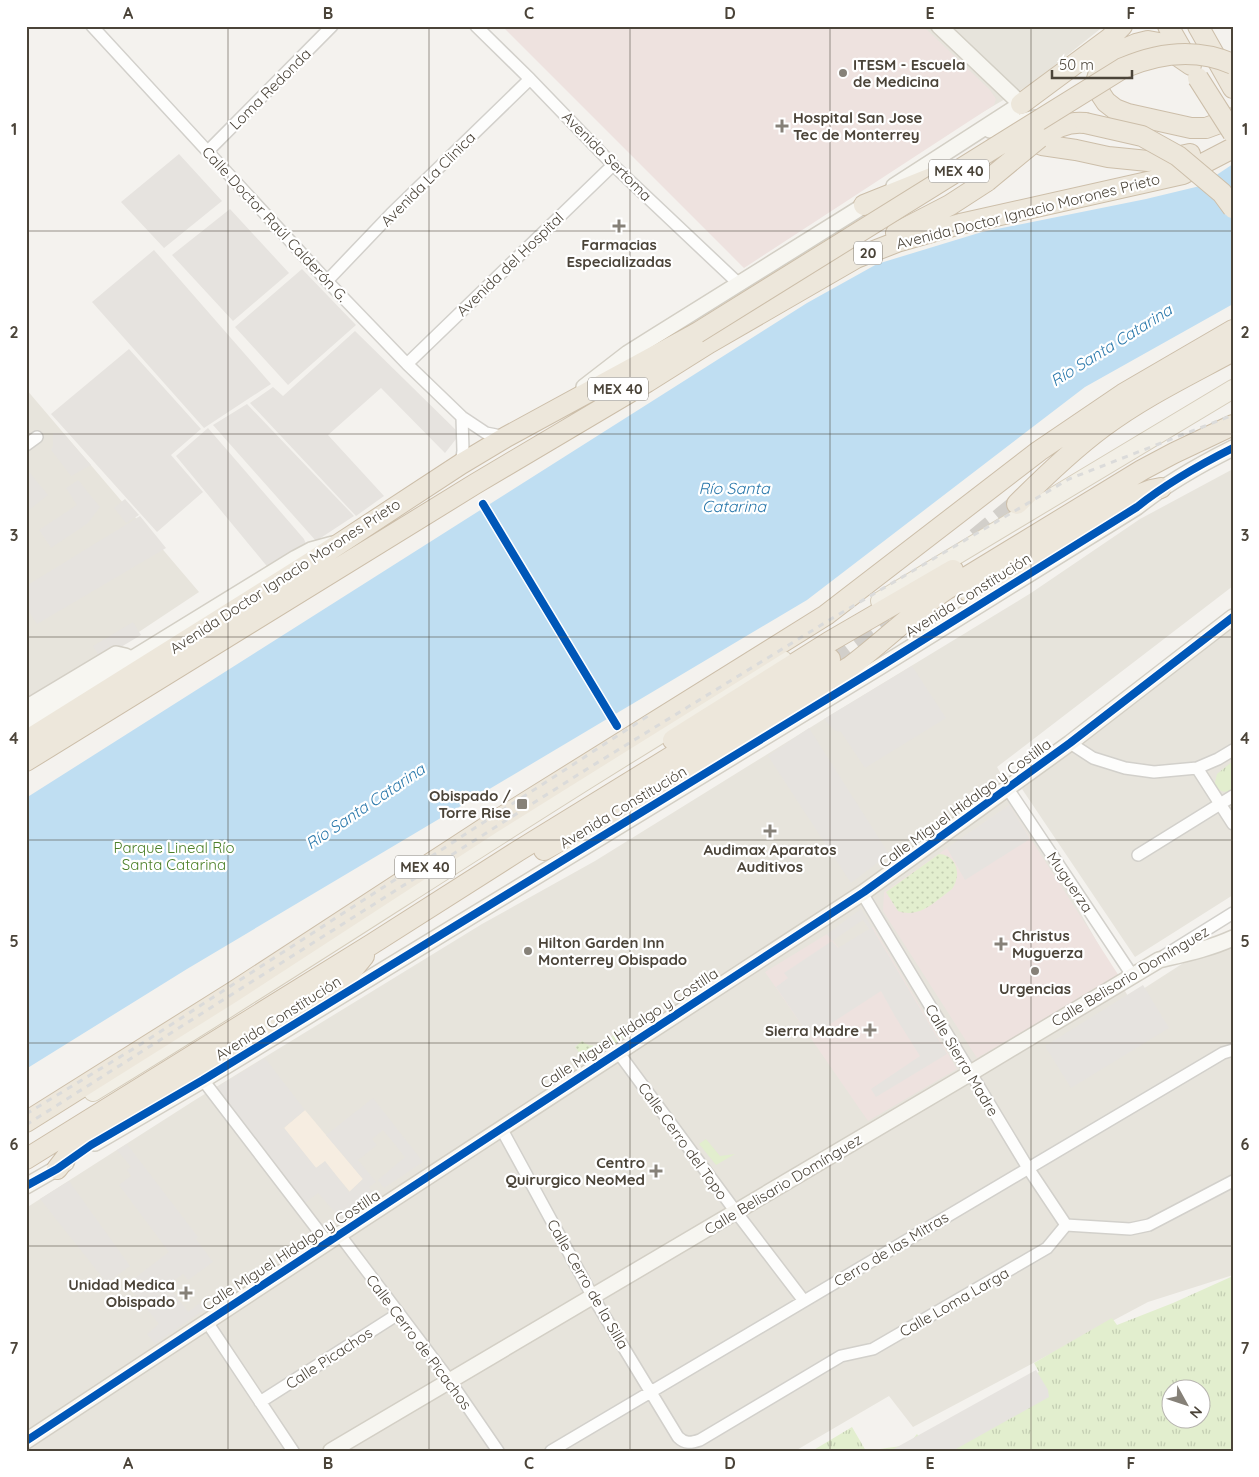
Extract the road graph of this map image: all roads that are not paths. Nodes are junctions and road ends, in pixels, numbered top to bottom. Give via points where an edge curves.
1 (92, 26) edge
2 (332, 26) edge
3 (476, 26) edge
4 (939, 26) edge
5 (1122, 26) edge
6 (1168, 26) edge
7 (1198, 26) edge
8 (1108, 56) junction
9 (1226, 64) edge
10 (1194, 71) junction
11 (530, 79) junction
12 (1233, 88) edge
13 (1021, 104) junction
14 (1233, 118) edge
15 (1082, 123) junction
16 (976, 133) junction
17 (1233, 133) edge
18 (1040, 141) junction
19 (1233, 142) edge
20 (1233, 148) edge
21 (208, 152) junction
22 (613, 165) junction
23 (965, 165) dead end
24 (864, 205) junction
25 (1233, 208) edge
26 (856, 258) junction
27 (327, 281) junction
28 (739, 284) junction
29 (1233, 330) edge
30 (697, 332) junction
31 (1233, 351) edge
32 (1180, 361) junction
33 (406, 364) junction
34 (1233, 389) edge
35 (1136, 405) junction
36 (1233, 409) edge
37 (546, 415) junction
38 (462, 417) junction
39 (1233, 425) edge
40 (36, 436) dead end
41 (506, 436) junction
42 (26, 445) edge
43 (540, 446) junction
44 (1233, 448) edge
45 (461, 464) junction
46 (1161, 488) junction
47 (1017, 504) tunnel mouth
48 (339, 543) junction
49 (1233, 617) edge
50 (898, 628) junction
51 (131, 659) junction
52 (830, 659) tunnel mouth
53 (26, 708) edge
54 (26, 724) edge
55 (26, 741) edge
56 (1070, 744) junction
57 (1233, 750) edge
58 (26, 760) edge
59 (1197, 768) junction
60 (1008, 789) junction
61 (1233, 796) edge
62 (1220, 804) junction
63 (1233, 824) edge
64 (518, 851) junction
65 (1138, 855) dead end
66 (862, 893) junction
67 (437, 902) junction
68 (1233, 913) edge
69 (1233, 938) edge
70 (372, 944) junction
71 (1158, 960) junction
72 (1132, 975) junction
73 (1233, 1050) edge
74 (618, 1052) junction
75 (970, 1074) junction
76 (202, 1080) junction
77 (26, 1122) edge
78 (501, 1128) junction
79 (26, 1132) edge
80 (26, 1159) edge
81 (1028, 1168) junction
82 (57, 1169) junction
83 (1233, 1182) edge
84 (26, 1186) edge
85 (736, 1212) junction
86 (1066, 1225) junction
87 (333, 1238) junction
88 (593, 1296) junction
89 (804, 1301) junction
90 (398, 1314) junction
91 (207, 1322) junction
92 (450, 1381) junction
93 (652, 1391) junction
94 (260, 1402) junction
95 (28, 1436) edge
96 (678, 1437) joint
97 (293, 1451) edge
98 (331, 1451) edge
99 (498, 1451) edge
100 (551, 1451) edge

1 - 21 street, Calle Doctor Raúl Calderón G.
2 - 21 street, Loma Redonda
3 - 11 street, Avenida Sertoma
4 - 13 street
5 - 13 highway
6 - 10 highway
7 - 9 highway
8 - 10 highway via 1148,41 1159,43
8 - 13 highway via 1050,97
8 - 14 highway via 1098,79 1100,93 1115,109 1191,128 1206,128
9 - 12 highway
9 - 30 highway, MEX 40, bridge via 1205,56 1170,55 1153,57 1123,68
10 - 17 highway, bridge
11 - 22 street, Avenida Sertoma
11 - 27 street, Avenida La Clinica
13 - 16 street
15 - 16 street via 1032,118
15 - 18 highway via 1051,130
15 - 25 highway, bridge via 1142,136 1178,156 1222,193
16 - 24 street
18 - 19 highway via 1108,157 1148,161
18 - 26 highway, bridge via 950,205
20 - 26 highway, Avenida Doctor Ignacio Morones Prieto / 20 via 1183,174 960,224
21 - 27 street, Calle Doctor Raúl Calderón G.
22 - 28 street, Avenida Sertoma
22 - 33 street, Avenida del Hospital
23 - 24 highway
24 - 28 street
26 - 43 highway, Avenida Doctor Ignacio Morones Prieto / 20
27 - 33 street, Calle Doctor Raúl Calderón G.
28 - 37 street via 628,353
29 - 32 highway, MEX 40
30 - 37 highway, Avenida Doctor Ignacio Morones Prieto
30 - 43 highway, Avenida Doctor Ignacio Morones Prieto / MEX 40
31 - 32 highway
31 - 35 highway
32 - 35 highway
32 - 77 highway, MEX 40 via 1123,394 1039,451 826,614
33 - 38 street, Calle Doctor Raúl Calderón G.
34 - 79 main road via 693,713 192,1031
35 - 47 highway via 1072,451
36 - 64 highway via 829,642 556,816
37 - 41 highway, Avenida Doctor Ignacio Morones Prieto
38 - 41 street, Calle Doctor Raúl Calderón G. via 486,433
38 - 45 street
39 - 50 highway via 1142,470 928,602
40 - 42 street
41 - 45 highway, Avenida Doctor Ignacio Morones Prieto
43 - 58 highway, Avenida Doctor Ignacio Morones Prieto / MEX 40
44 - 46 street, Avenida Constitución
45 - 48 highway, Avenida Doctor Ignacio Morones Prieto
46 - 50 highway via 1135,496
46 - 76 street, Avenida Constitución via 875,670
48 - 51 street via 311,550
48 - 55 highway, Avenida Doctor Ignacio Morones Prieto
49 - 56 street, Calle Miguel Hidalgo y Costilla
50 - 67 highway via 851,666 615,810 470,892
51 - 53 street via 116,654
51 - 54 street
52 - 64 highway, Avenida Constitución / MEX 40
56 - 59 street via 1093,758 1125,768 1154,772
56 - 60 street, Calle Miguel Hidalgo y Costilla
57 - 59 street
59 - 62 street
60 - 66 street, Calle Miguel Hidalgo y Costilla
60 - 72 street, Muguerza
61 - 62 street
62 - 63 street
62 - 65 street
64 - 67 highway, Avenida Constitución / MEX 40
66 - 74 street, Calle Miguel Hidalgo y Costilla
66 - 75 street, Calle Sierra Madre
67 - 70 highway, Avenida Constitución / MEX 40
68 - 71 street, Calle Belisario Domínguez
69 - 71 street via 1192,953
70 - 80 highway, Avenida Constitución / MEX 40
70 - 82 highway via 355,968 333,989 88,1136
71 - 72 street, Calle Belisario Domínguez
72 - 75 street, Calle Belisario Domínguez
73 - 81 street, Cerro de las Mitras
74 - 78 street, Calle Miguel Hidalgo y Costilla
74 - 85 street, Calle Cerro del Topo
75 - 81 street, Calle Sierra Madre
75 - 85 street, Calle Belisario Domínguez
76 - 82 street, Avenida Constitución via 91,1145
76 - 87 street, Calle Cerro de Picachos
78 - 87 street, Calle Miguel Hidalgo y Costilla
78 - 88 street, Calle Cerro de la Silla
81 - 86 street, Calle Sierra Madre
81 - 89 street, Cerro de las Mitras
82 - 84 street, Avenida Constitución
83 - 86 street via 1139,1228
85 - 88 street, Calle Belisario Domínguez
85 - 89 street, Calle Cerro del Topo
86 - 96 street, Calle Loma Larga via 1046,1248 873,1349 841,1356 700,1440 690,1443
87 - 90 street, Calle Cerro de Picachos
87 - 91 street, Calle Miguel Hidalgo y Costilla
88 - 92 street, Calle Belisario Domínguez
88 - 93 street, Calle Cerro de la Silla
89 - 93 street, Cerro de las Mitras
90 - 92 street, Calle Cerro de Picachos
90 - 94 street, Calle Picachos
91 - 94 street
91 - 95 street, Calle Miguel Hidalgo y Costilla
92 - 98 street, Calle Belisario Domínguez
92 - 99 street, Calle Cerro de Picachos
93 - 96 street, Calle Cerro de la Silla
93 - 100 street, Cerro de las Mitras
94 - 97 street

